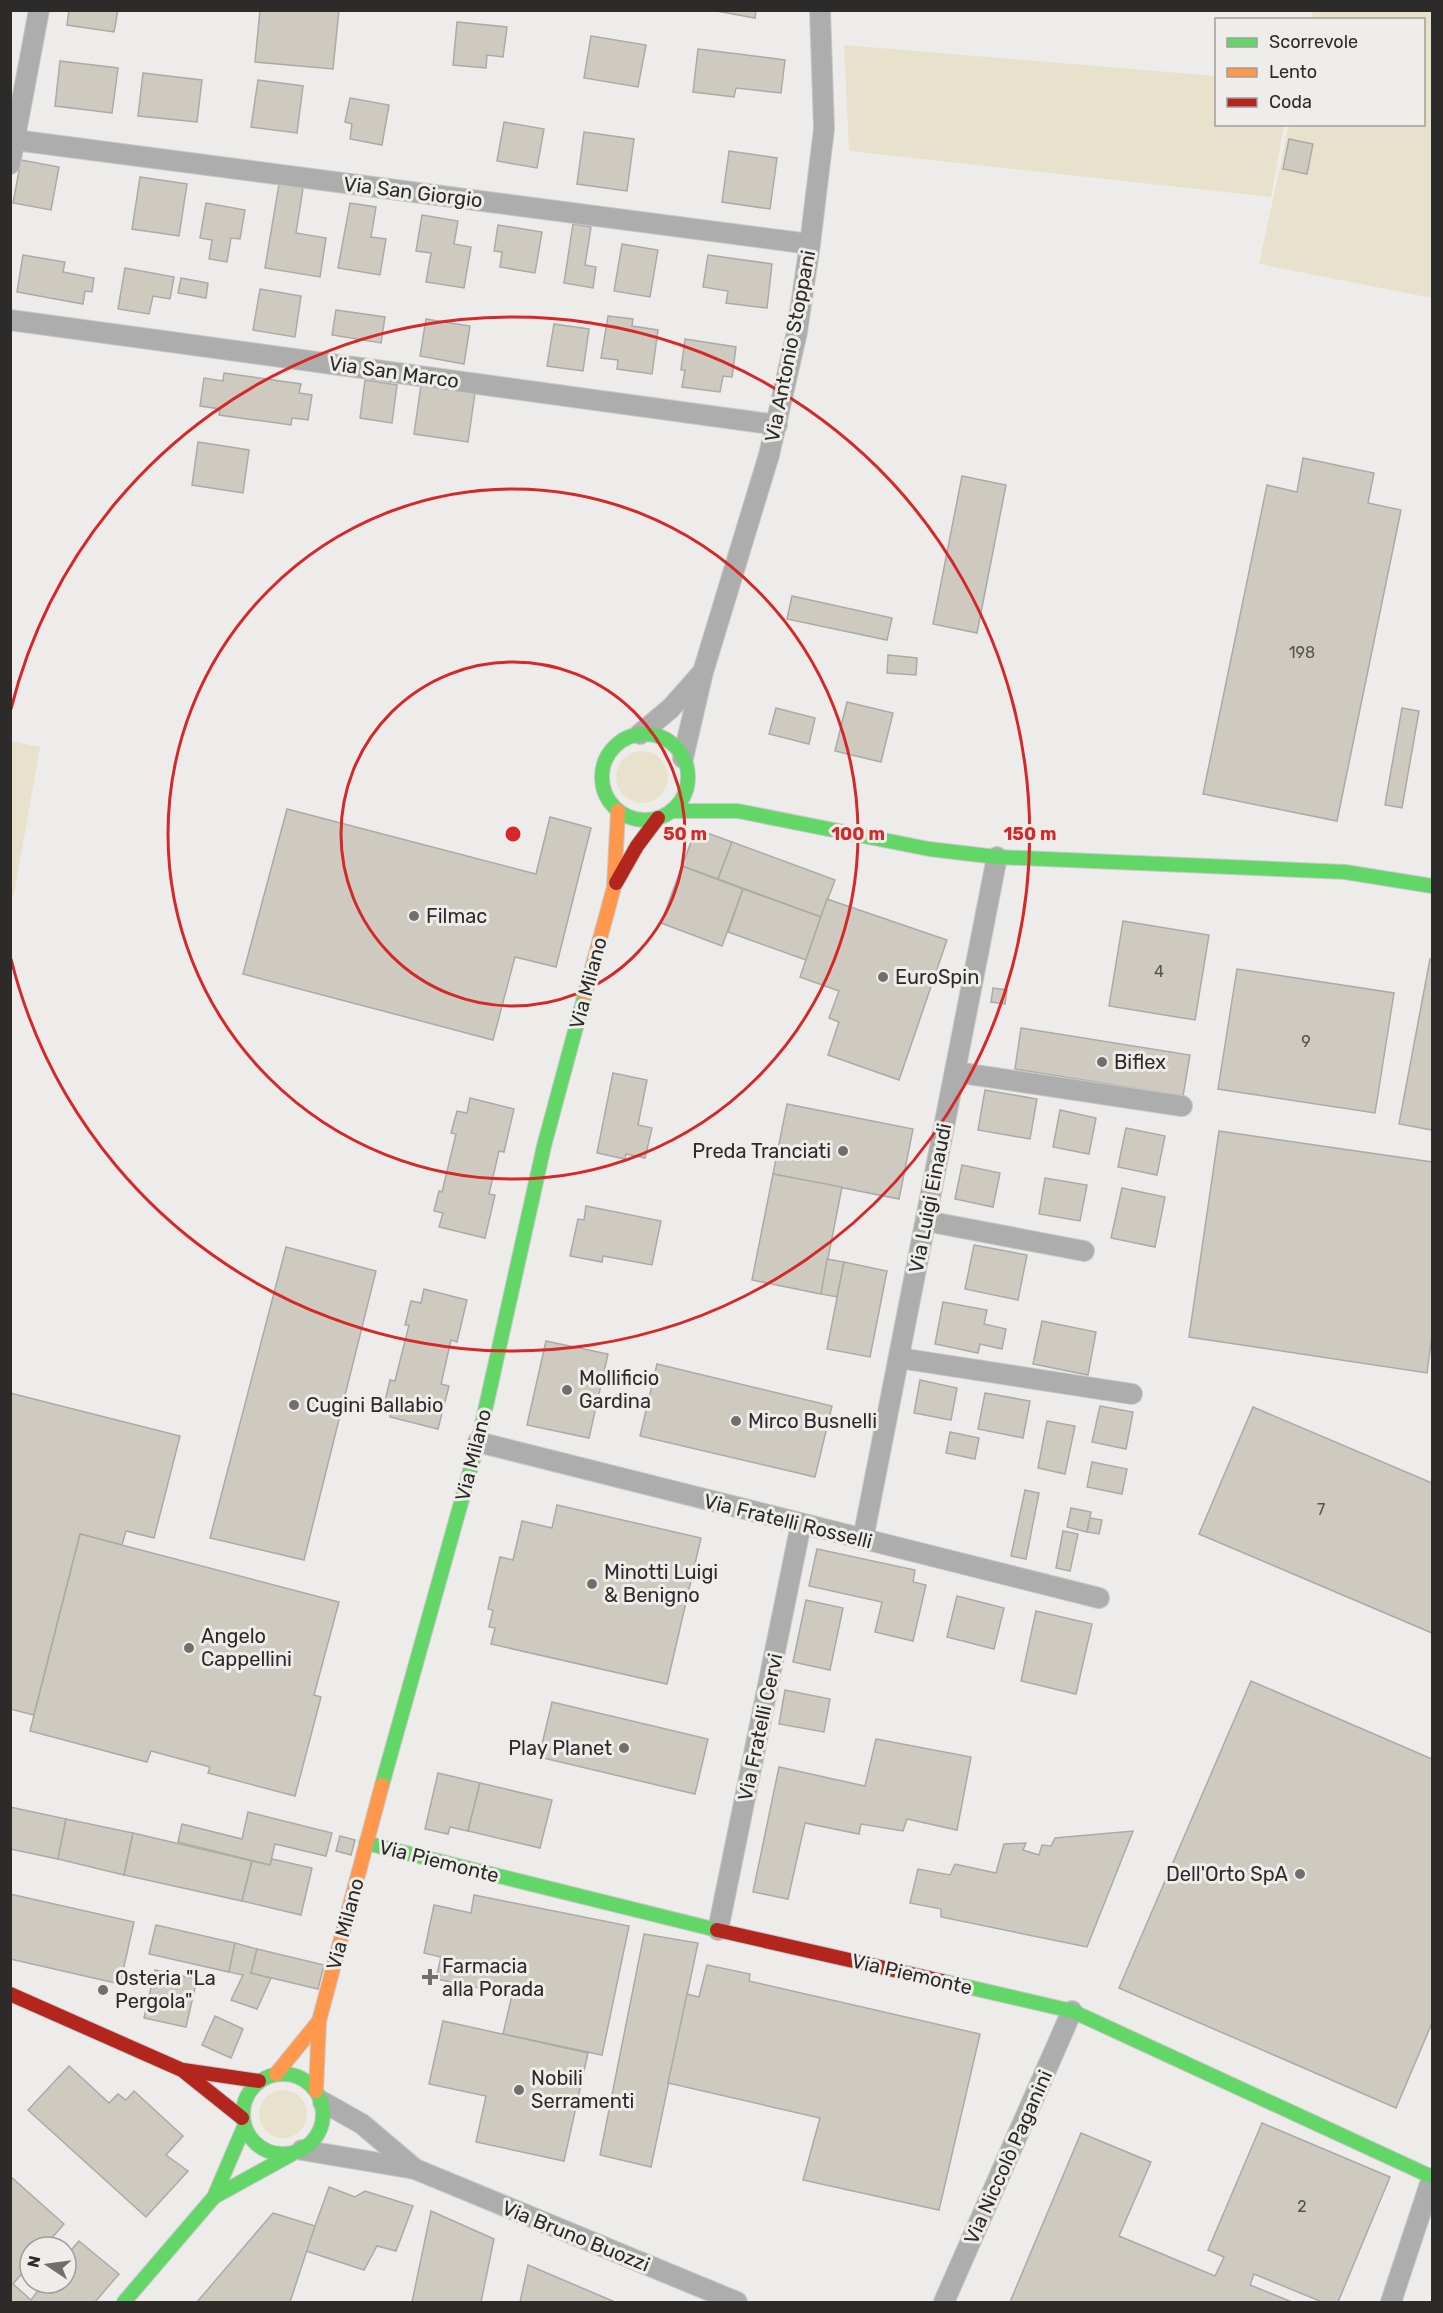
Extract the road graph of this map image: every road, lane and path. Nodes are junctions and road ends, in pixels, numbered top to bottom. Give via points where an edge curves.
1 (39, 10) edge
2 (820, 10) edge
3 (15, 140) junction
4 (10, 164) edge
5 (810, 244) junction
6 (10, 320) edge
7 (777, 425) junction
8 (703, 672) junction
9 (640, 734) junction
10 (685, 764) junction
11 (702, 784) dead end
12 (716, 796) dead end
13 (618, 811) junction
14 (671, 811) junction
15 (738, 812) junction
16 (658, 818) junction
17 (997, 857) junction
18 (1432, 886) edge
19 (614, 887) junction
20 (955, 1072) junction
21 (1182, 1107) dead end
22 (926, 1221) junction
23 (1084, 1251) dead end
24 (899, 1358) junction
25 (1132, 1394) dead end
26 (478, 1442) junction
27 (801, 1524) junction
28 (863, 1539) junction
29 (1099, 1598) dead end
30 (366, 1843) junction
31 (718, 1930) junction
32 (10, 1994) edge
33 (1072, 2010) junction
34 (319, 2021) junction
35 (182, 2070) junction
36 (276, 2074) junction
37 (259, 2081) junction
38 (320, 2097) junction
39 (243, 2122) junction
40 (297, 2152) junction
41 (415, 2169) junction
42 (1432, 2178) edge
43 (214, 2197) junction
44 (124, 2302) edge
45 (737, 2302) edge
46 (944, 2302) edge
47 (1391, 2302) edge

1 - 3 street
2 - 5 street, Via Antonio Stoppani via 824,129
3 - 4 street
3 - 5 street, Via San Giorgio
5 - 7 street, Via Antonio Stoppani
6 - 7 street, Via San Marco
7 - 8 street, Via Antonio Stoppani
8 - 9 street, Via Antonio Stoppani via 671,708
8 - 10 street, Via Antonio Stoppani
9 - 10 street via 665,739
9 - 13 street via 614,747 602,772 608,800
10 - 11 street
10 - 14 street via 686,792
12 - 15 street
13 - 16 street via 630,818
13 - 19 street, Via Milano
14 - 15 street
14 - 16 street
15 - 17 street via 929,849
16 - 19 street, Via Milano
17 - 18 street via 1345,872
17 - 20 street, Via Luigi Einaudi
19 - 26 street, Via Milano via 544,1146
20 - 21 street
20 - 22 street, Via Luigi Einaudi
22 - 23 street
22 - 24 street, Via Luigi Einaudi
24 - 25 street
24 - 28 street, Via Luigi Einaudi
26 - 27 street, Via Fratelli Rosselli
26 - 30 street, Via Milano
27 - 28 street, Via Fratelli Rosselli
27 - 31 street, Via Fratelli Cervi
28 - 29 street, Via Fratelli Rosselli
30 - 31 street, Via Piemonte
30 - 34 street, Via Milano
31 - 33 street, Via Piemonte
32 - 35 street
33 - 42 street, Via Piemonte
33 - 46 street, Via Niccolò Paganini
34 - 36 street, Via Milano
34 - 38 street, Via Milano
35 - 37 street
35 - 39 street
36 - 37 street
36 - 38 street via 299,2076
37 - 39 street via 246,2098
38 - 40 street via 321,2129 313,2141
38 - 41 street, Via Bruno Buozzi via 362,2124
39 - 40 street via 258,2147 280,2155
39 - 43 street
40 - 41 street, Via Bruno Buozzi
40 - 43 street
41 - 45 street, Via Bruno Buozzi
42 - 47 street
43 - 44 street

